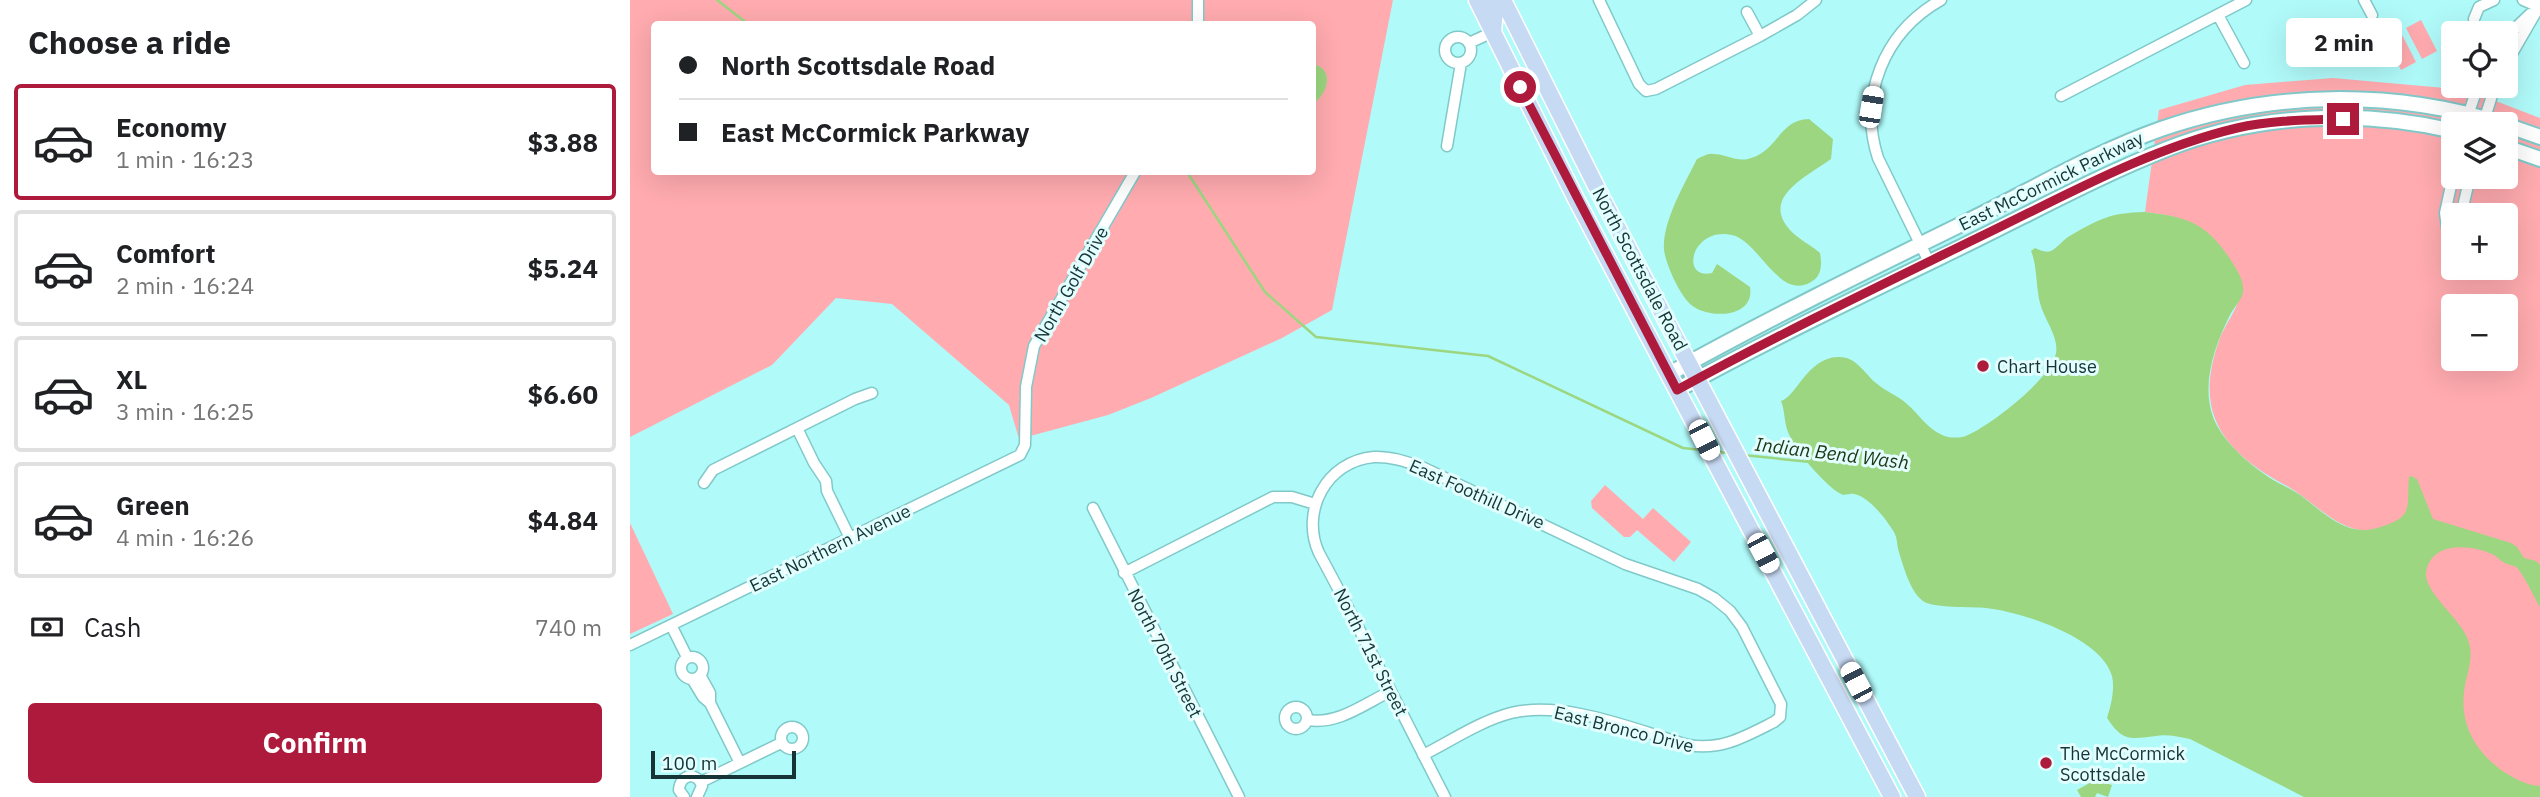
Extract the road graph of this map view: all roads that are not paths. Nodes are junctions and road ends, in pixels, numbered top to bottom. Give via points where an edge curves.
1 (1198, 0) edge
2 (1477, 0) edge
3 (1491, 0) edge
4 (1503, 0) edge
5 (1599, 0) edge
6 (1816, 0) edge
7 (1941, 0) edge
8 (2246, 0) edge
9 (2364, 0) edge
10 (2494, 0) edge
11 (2523, 0) edge
12 (2539, 3) edge
13 (1747, 12) dead end
14 (2218, 15) junction
15 (2372, 15) dead end
16 (2474, 19) dead end
17 (1198, 21) edge
18 (2518, 25) edge
19 (1493, 32) junction
20 (1760, 36) junction
21 (2518, 42) edge
22 (1469, 43) junction
23 (1461, 63) junction
24 (2244, 63) dead end
25 (1549, 96) junction
26 (2061, 96) dead end
27 (2239, 109) junction
28 (2441, 113) edge
29 (2241, 127) junction
30 (2441, 129) edge
31 (2518, 129) edge
32 (2540, 137) edge
33 (1447, 146) dead end
34 (2518, 151) edge
35 (2540, 159) edge
36 (1133, 175) edge
37 (1920, 244) junction
38 (1929, 262) junction
39 (1689, 363) junction
40 (1669, 374) junction
41 (1697, 379) junction
42 (1678, 392) junction
43 (872, 393) dead end
44 (797, 428) junction
45 (1025, 445) joint
46 (704, 483) dead end
47 (1315, 504) junction
48 (1093, 508) dead end
49 (850, 538) junction
50 (1124, 573) junction
51 (671, 625) junction
52 (630, 645) edge
53 (687, 657) junction
54 (696, 677) junction
55 (1391, 691) junction
56 (1781, 711) joint
57 (1308, 720) dead end
58 (781, 743) dead end
59 (1423, 755) junction
60 (740, 763) junction
61 (701, 782) junction
62 (684, 797) edge
63 (697, 797) edge
64 (1239, 797) edge
65 (1445, 797) edge
66 (1892, 797) edge
67 (1917, 797) edge

1 - 17 street
2 - 19 main road, North Scottsdale Road
3 - 19 main road
4 - 25 main road, North Scottsdale Road
5 - 20 street via 1646,91
6 - 20 street
7 - 37 street via 1918,14 1886,53 1871,107 1878,158
8 - 14 street
9 - 15 street
10 - 16 street via 2479,7
11 - 12 street
12 - 18 street
12 - 21 street
13 - 20 street
14 - 24 street
14 - 26 street
19 - 22 street
19 - 25 main road via 1510,40 1534,88
19 - 40 main road, North Scottsdale Road
22 - 23 street via 1471,55
22 - 23 street via 1457,37 1446,44 1449,60
23 - 33 street
25 - 39 main road, North Scottsdale Road
27 - 28 main road, East McCormick Parkway via 2344,99 2395,101
27 - 29 main road
27 - 37 main road, East McCormick Parkway via 2159,130
29 - 30 main road, East McCormick Parkway via 2343,119 2394,120
29 - 38 main road, East McCormick Parkway via 2168,149
31 - 32 main road, East McCormick Parkway
34 - 35 main road
36 - 45 street, North Golf Drive via 1034,346 1026,387
37 - 38 street
37 - 39 main road, East McCormick Parkway
38 - 41 main road, East McCormick Parkway
39 - 40 main road, East McCormick Parkway
39 - 41 main road, North Scottsdale Road
40 - 42 main road, North Scottsdale Road
41 - 42 main road, East McCormick Parkway
41 - 67 main road, North Scottsdale Road
42 - 66 main road, North Scottsdale Road
43 - 44 street
44 - 46 street via 713,470
44 - 49 street via 820,484
45 - 49 street, East Northern Avenue via 1013,460
47 - 50 street via 1273,497
47 - 55 street, North 71st Street via 1316,546
47 - 56 street, East Foothill Drive via 1329,480 1354,462 1378,457 1404,461 1625,564 1706,592 1736,618 1779,697
48 - 50 street, North 70th Street
49 - 51 street, East Northern Avenue
50 - 64 street, North 70th Street
51 - 52 street, East Northern Avenue
51 - 53 street
53 - 54 street via 701,661 703,668
53 - 54 street via 681,671 685,677
54 - 60 street via 710,693 710,703
55 - 57 street via 1328,722
55 - 59 street, North 71st Street
56 - 59 street, East Bronco Drive via 1774,722 1737,741 1702,748 1572,712 1524,711 1494,719
58 - 60 street
59 - 65 street, North 71st Street
60 - 61 street
61 - 62 street via 692,776 682,780 679,790
61 - 63 street

